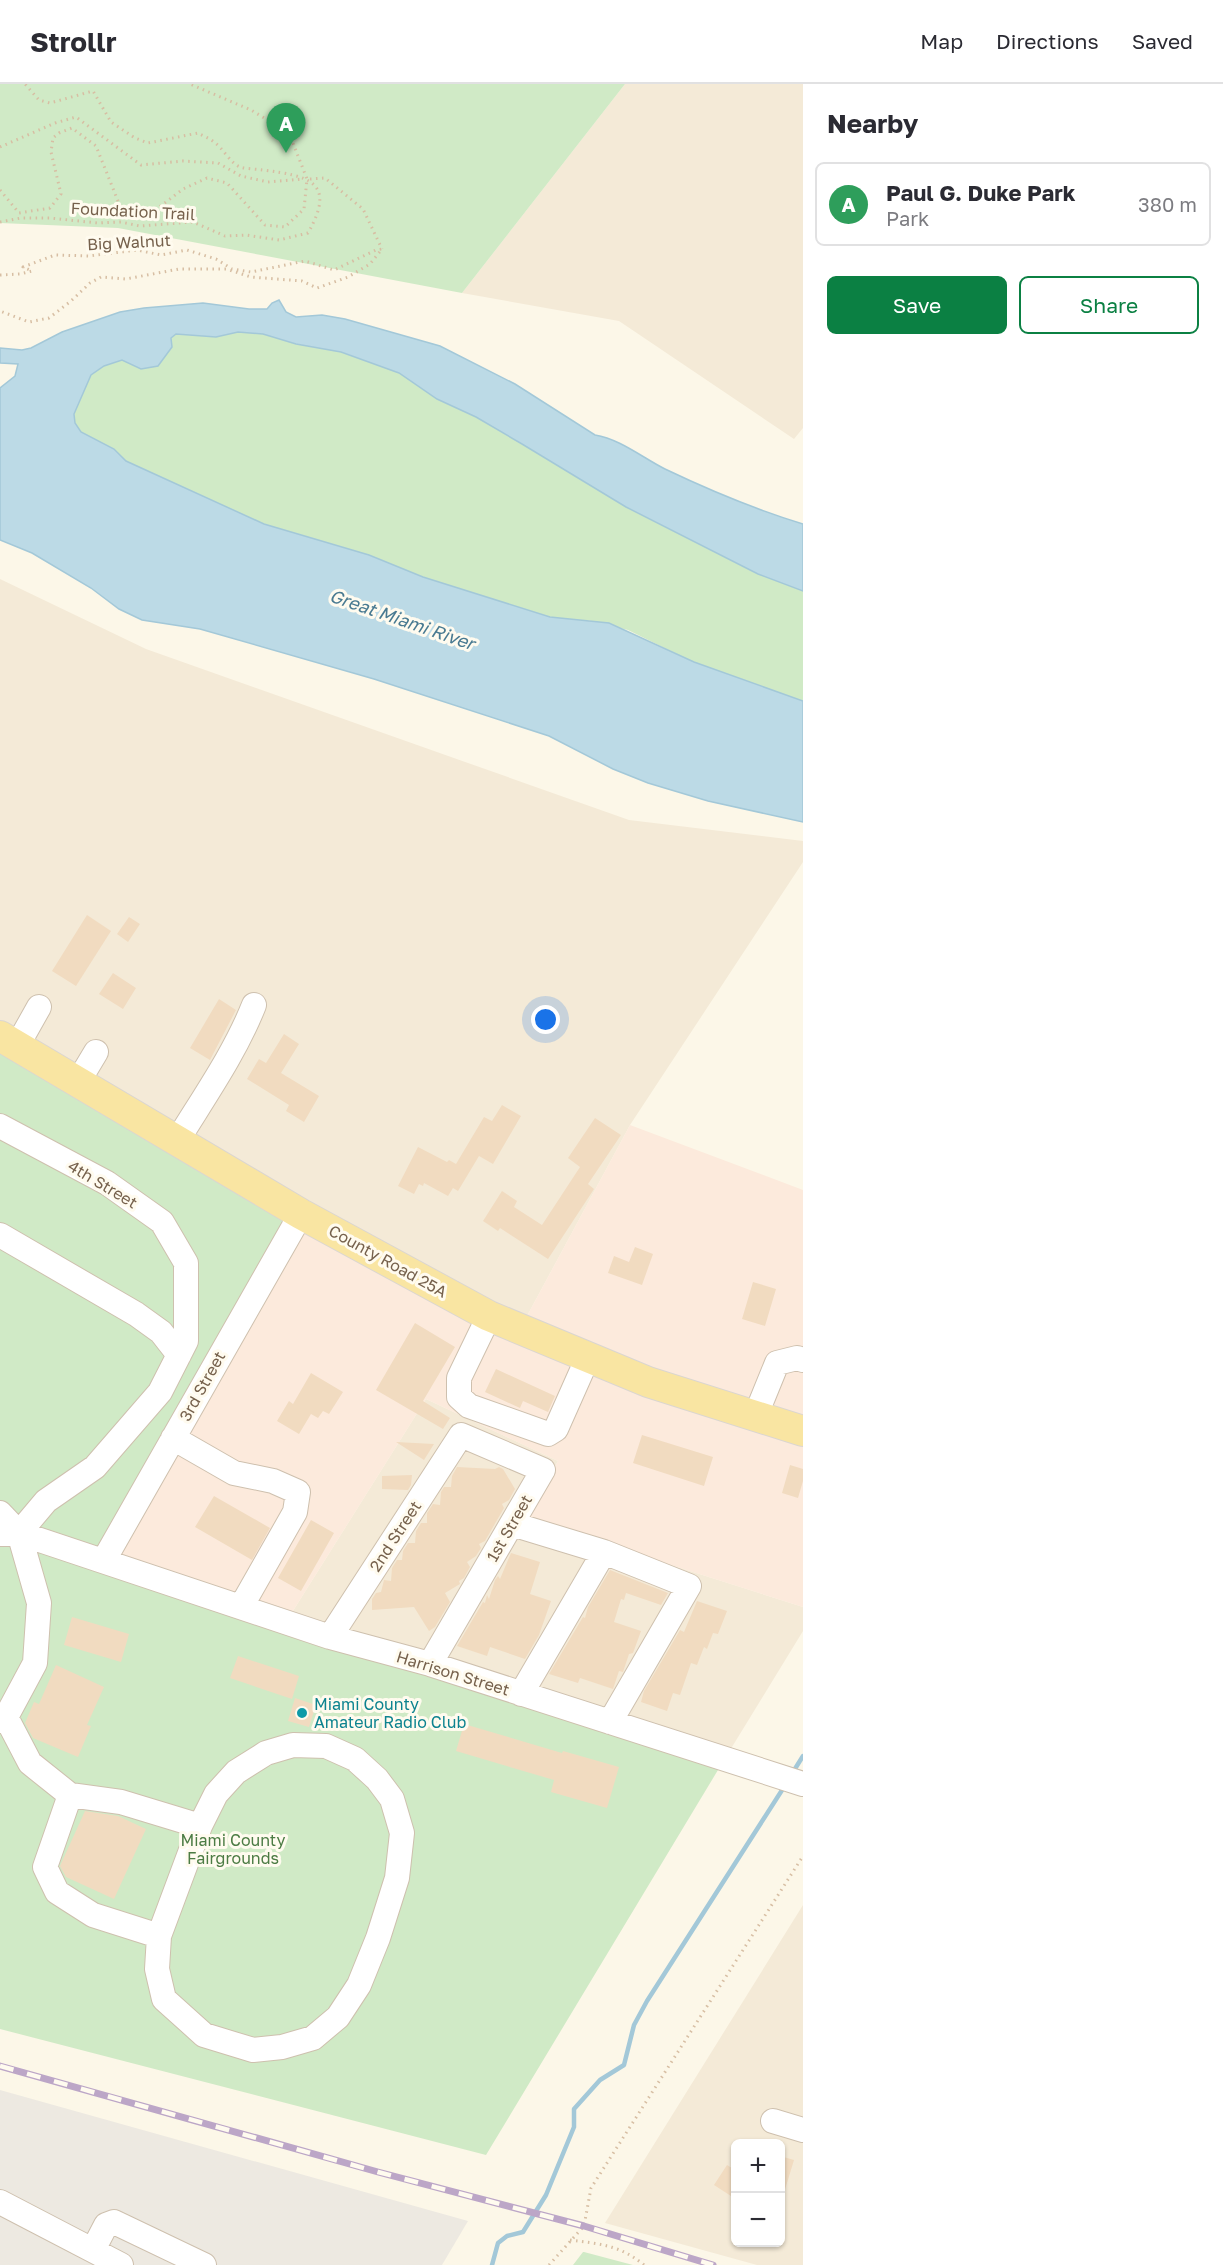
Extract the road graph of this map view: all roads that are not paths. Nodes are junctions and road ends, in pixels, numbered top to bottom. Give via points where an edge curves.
1 (254, 1005) dead end
2 (39, 1008) dead end
3 (8, 1041) edge
4 (96, 1052) dead end
5 (78, 1082) junction
6 (0, 1126) edge
7 (177, 1141) junction
8 (301, 1214) junction
9 (0, 1235) edge
10 (489, 1316) junction
11 (179, 1355) junction
12 (588, 1357) junction
13 (803, 1360) edge
14 (755, 1417) junction
15 (803, 1431) edge
16 (461, 1435) joint
17 (173, 1438) junction
18 (0, 1513) edge
19 (512, 1524) junction
20 (10, 1534) edge
21 (604, 1552) junction
22 (104, 1560) junction
23 (241, 1607) junction
24 (330, 1637) junction
25 (430, 1664) junction
26 (521, 1694) junction
27 (3, 1719) edge
28 (610, 1722) junction
29 (803, 1784) edge
30 (70, 1795) junction
31 (200, 1826) junction
32 (159, 1936) junction
33 (773, 2121) dead end
34 (803, 2130) edge
35 (0, 2202) edge
36 (93, 2250) junction
37 (121, 2265) edge
38 (204, 2265) edge

1 - 7 street
2 - 3 street
3 - 5 main road, County Road 25A
4 - 5 street
5 - 7 main road, County Road 25A
6 - 11 street, 4th Street via 107,1183 162,1222 186,1263 186,1341
7 - 8 main road, County Road 25A
8 - 10 main road, County Road 25A
8 - 17 street, 3rd Street
9 - 11 street via 136,1314 161,1332
10 - 12 main road, County Road 25A
10 - 12 street via 459,1378 459,1397 469,1406 548,1434 560,1423
11 - 20 street via 160,1392 95,1467 46,1501
12 - 14 main road, County Road 25A via 648,1382
13 - 14 street via 777,1363
14 - 15 main road, County Road 25A
16 - 19 street, 1st Street via 543,1470
16 - 24 street, 2nd Street
17 - 22 street, 3rd Street
17 - 23 street via 234,1473 273,1481 298,1492 295,1512
18 - 20 street
19 - 21 street
19 - 25 street, 1st Street
20 - 22 street, Harrison Street
20 - 27 street via 39,1603 35,1663
21 - 26 street
21 - 28 street via 689,1586
22 - 23 street, Harrison Street
23 - 24 street, Harrison Street
24 - 25 street, Harrison Street
25 - 26 street, Harrison Street
26 - 28 street, Harrison Street
27 - 30 street via 30,1763
28 - 29 street, Harrison Street
30 - 31 street via 121,1802
30 - 32 street via 45,1867 57,1892 93,1915
31 - 32 street
31 - 32 street via 216,1794 236,1772 266,1753 293,1745 326,1746 355,1759 392,1799 402,1833 397,1878 378,1938 359,1986 338,2017 313,2038 253,2050 204,2035 164,1999 157,1969
33 - 34 street
35 - 36 street
36 - 37 street
36 - 38 street via 106,2225 114,2222

